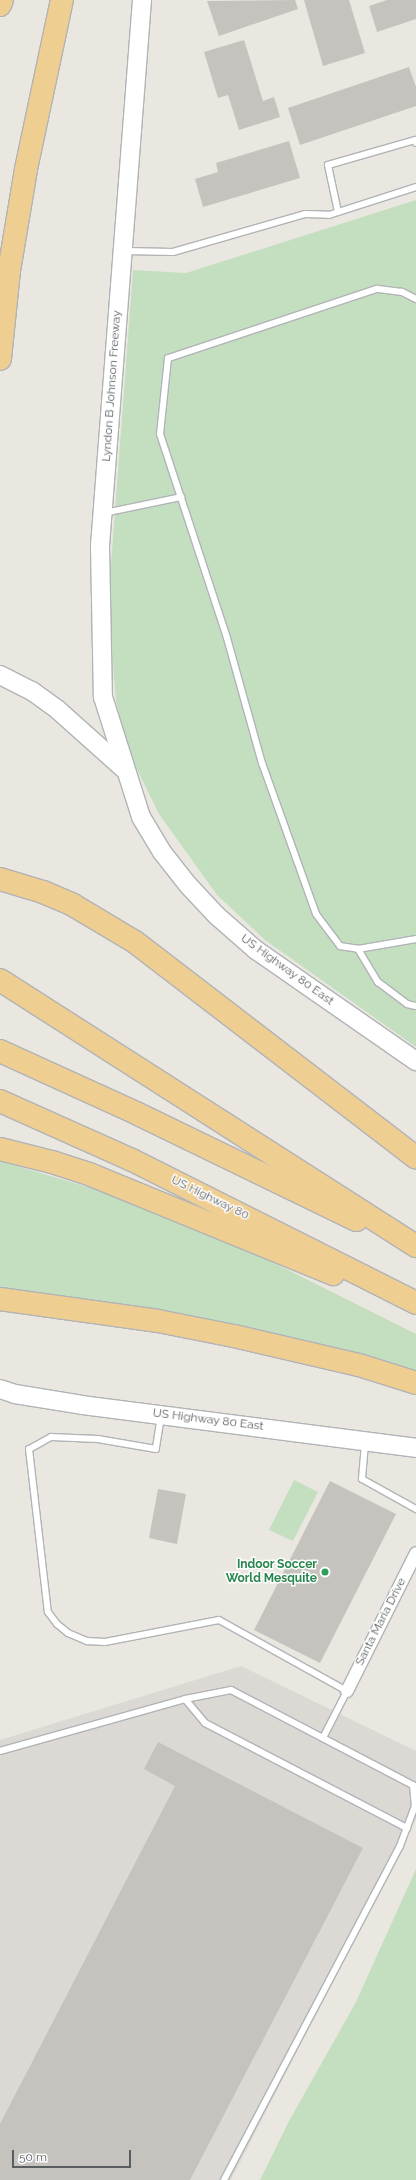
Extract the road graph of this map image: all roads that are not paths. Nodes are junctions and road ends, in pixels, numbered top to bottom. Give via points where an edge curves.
1 (2, 0) edge
2 (62, 0) edge
3 (142, 0) edge
4 (0, 5) edge
5 (416, 143) edge
6 (416, 186) edge
7 (338, 212) junction
8 (122, 251) junction
9 (416, 299) edge
10 (0, 359) edge
11 (181, 498) junction
12 (103, 513) junction
13 (3, 676) edge
14 (124, 770) junction
15 (4, 880) edge
16 (416, 939) edge
17 (358, 948) junction
18 (0, 980) edge
19 (416, 1006) edge
20 (0, 1051) edge
21 (416, 1061) edge
22 (0, 1101) edge
23 (0, 1149) edge
24 (416, 1158) edge
25 (416, 1246) edge
26 (416, 1250) edge
27 (391, 1289) junction
28 (0, 1299) edge
29 (416, 1303) edge
30 (323, 1358) junction
31 (416, 1383) edge
32 (5, 1393) edge
33 (416, 1395) edge
34 (162, 1414) junction
35 (365, 1440) junction
36 (416, 1448) edge
37 (416, 1509) edge
38 (416, 1553) edge
39 (347, 1691) junction
40 (185, 1699) junction
41 (323, 1738) junction
42 (0, 1751) edge
43 (407, 1828) junction
44 (224, 2180) edge

1 - 4 highway
2 - 10 highway via 26,169 9,271
3 - 8 main road, Lyndon B Johnson Freeway
5 - 7 lane via 414,140 328,165
6 - 7 lane
7 - 8 lane via 329,215 305,214 173,252
8 - 12 main road, Lyndon B Johnson Freeway
9 - 11 lane via 402,292 376,289 168,358 160,434
11 - 12 lane
11 - 17 lane via 227,638 262,763 316,914 340,946
12 - 14 main road, Lyndon B Johnson Freeway via 100,546 103,697
13 - 14 main road, US Highway 80 East via 32,691 58,710
14 - 21 main road, US Highway 80 East via 141,817 162,852 216,915 256,950
15 - 24 highway via 43,892 73,905 135,942
16 - 17 lane
17 - 19 lane via 378,982 407,1004
18 - 25 highway
20 - 26 highway via 136,1113
22 - 27 highway, US Highway 80 via 132,1160
23 - 27 highway via 70,1167 334,1275
27 - 29 highway, US Highway 80
28 - 30 highway via 158,1321 241,1337
30 - 31 highway via 359,1365
30 - 33 highway via 356,1374
32 - 34 main road, US Highway 80 East
34 - 35 main road, US Highway 80 East
34 - 39 lane via 156,1449 98,1439 51,1437 30,1449 46,1603 57,1624 68,1633 87,1641 105,1642 219,1620
35 - 36 main road, US Highway 80 East
35 - 37 lane via 362,1479
38 - 39 street, Santa Maria Drive
39 - 41 lane
40 - 41 lane via 231,1690
40 - 42 lane
40 - 43 lane via 205,1723
41 - 43 lane via 412,1785 415,1806
43 - 44 lane

